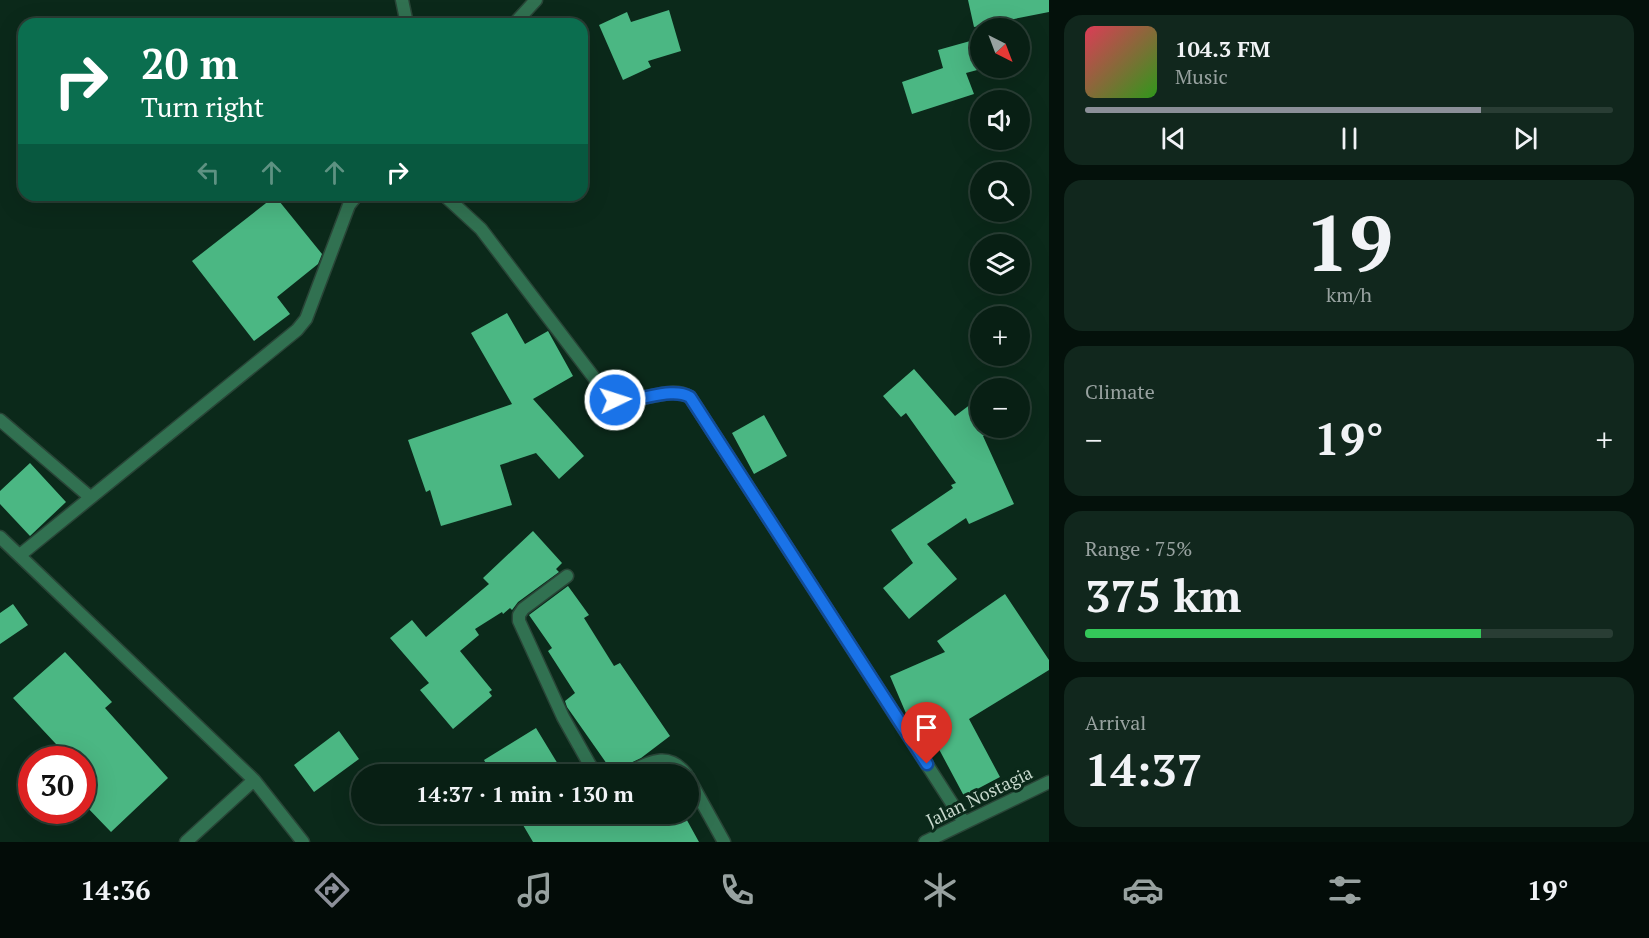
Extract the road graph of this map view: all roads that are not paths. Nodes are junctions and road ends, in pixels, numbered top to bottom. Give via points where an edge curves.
1 (402, 0) edge
2 (537, 0) edge
3 (406, 18) edge
4 (520, 18) edge
5 (352, 201) edge
6 (451, 201) edge
7 (0, 420) edge
8 (90, 497) junction
9 (0, 537) edge
10 (20, 555) junction
11 (567, 576) dead end
12 (589, 764) edge
13 (646, 764) edge
14 (679, 764) edge
15 (254, 780) junction
16 (1049, 782) edge
17 (699, 797) edge
18 (964, 822) junction
19 (186, 842) edge
20 (303, 842) edge
21 (724, 842) edge
22 (925, 842) edge

1 - 3 street
2 - 4 street
5 - 8 street via 302,325
6 - 18 street via 481,229 608,396 625,401 677,393 690,397
7 - 8 street
8 - 10 street
9 - 10 street
10 - 15 street
11 - 12 street via 524,609 519,621
13 - 14 street via 661,760
15 - 19 street
15 - 20 street
16 - 18 street, Jalan Nostagia
17 - 21 street
18 - 22 street, Jalan Nostagia

